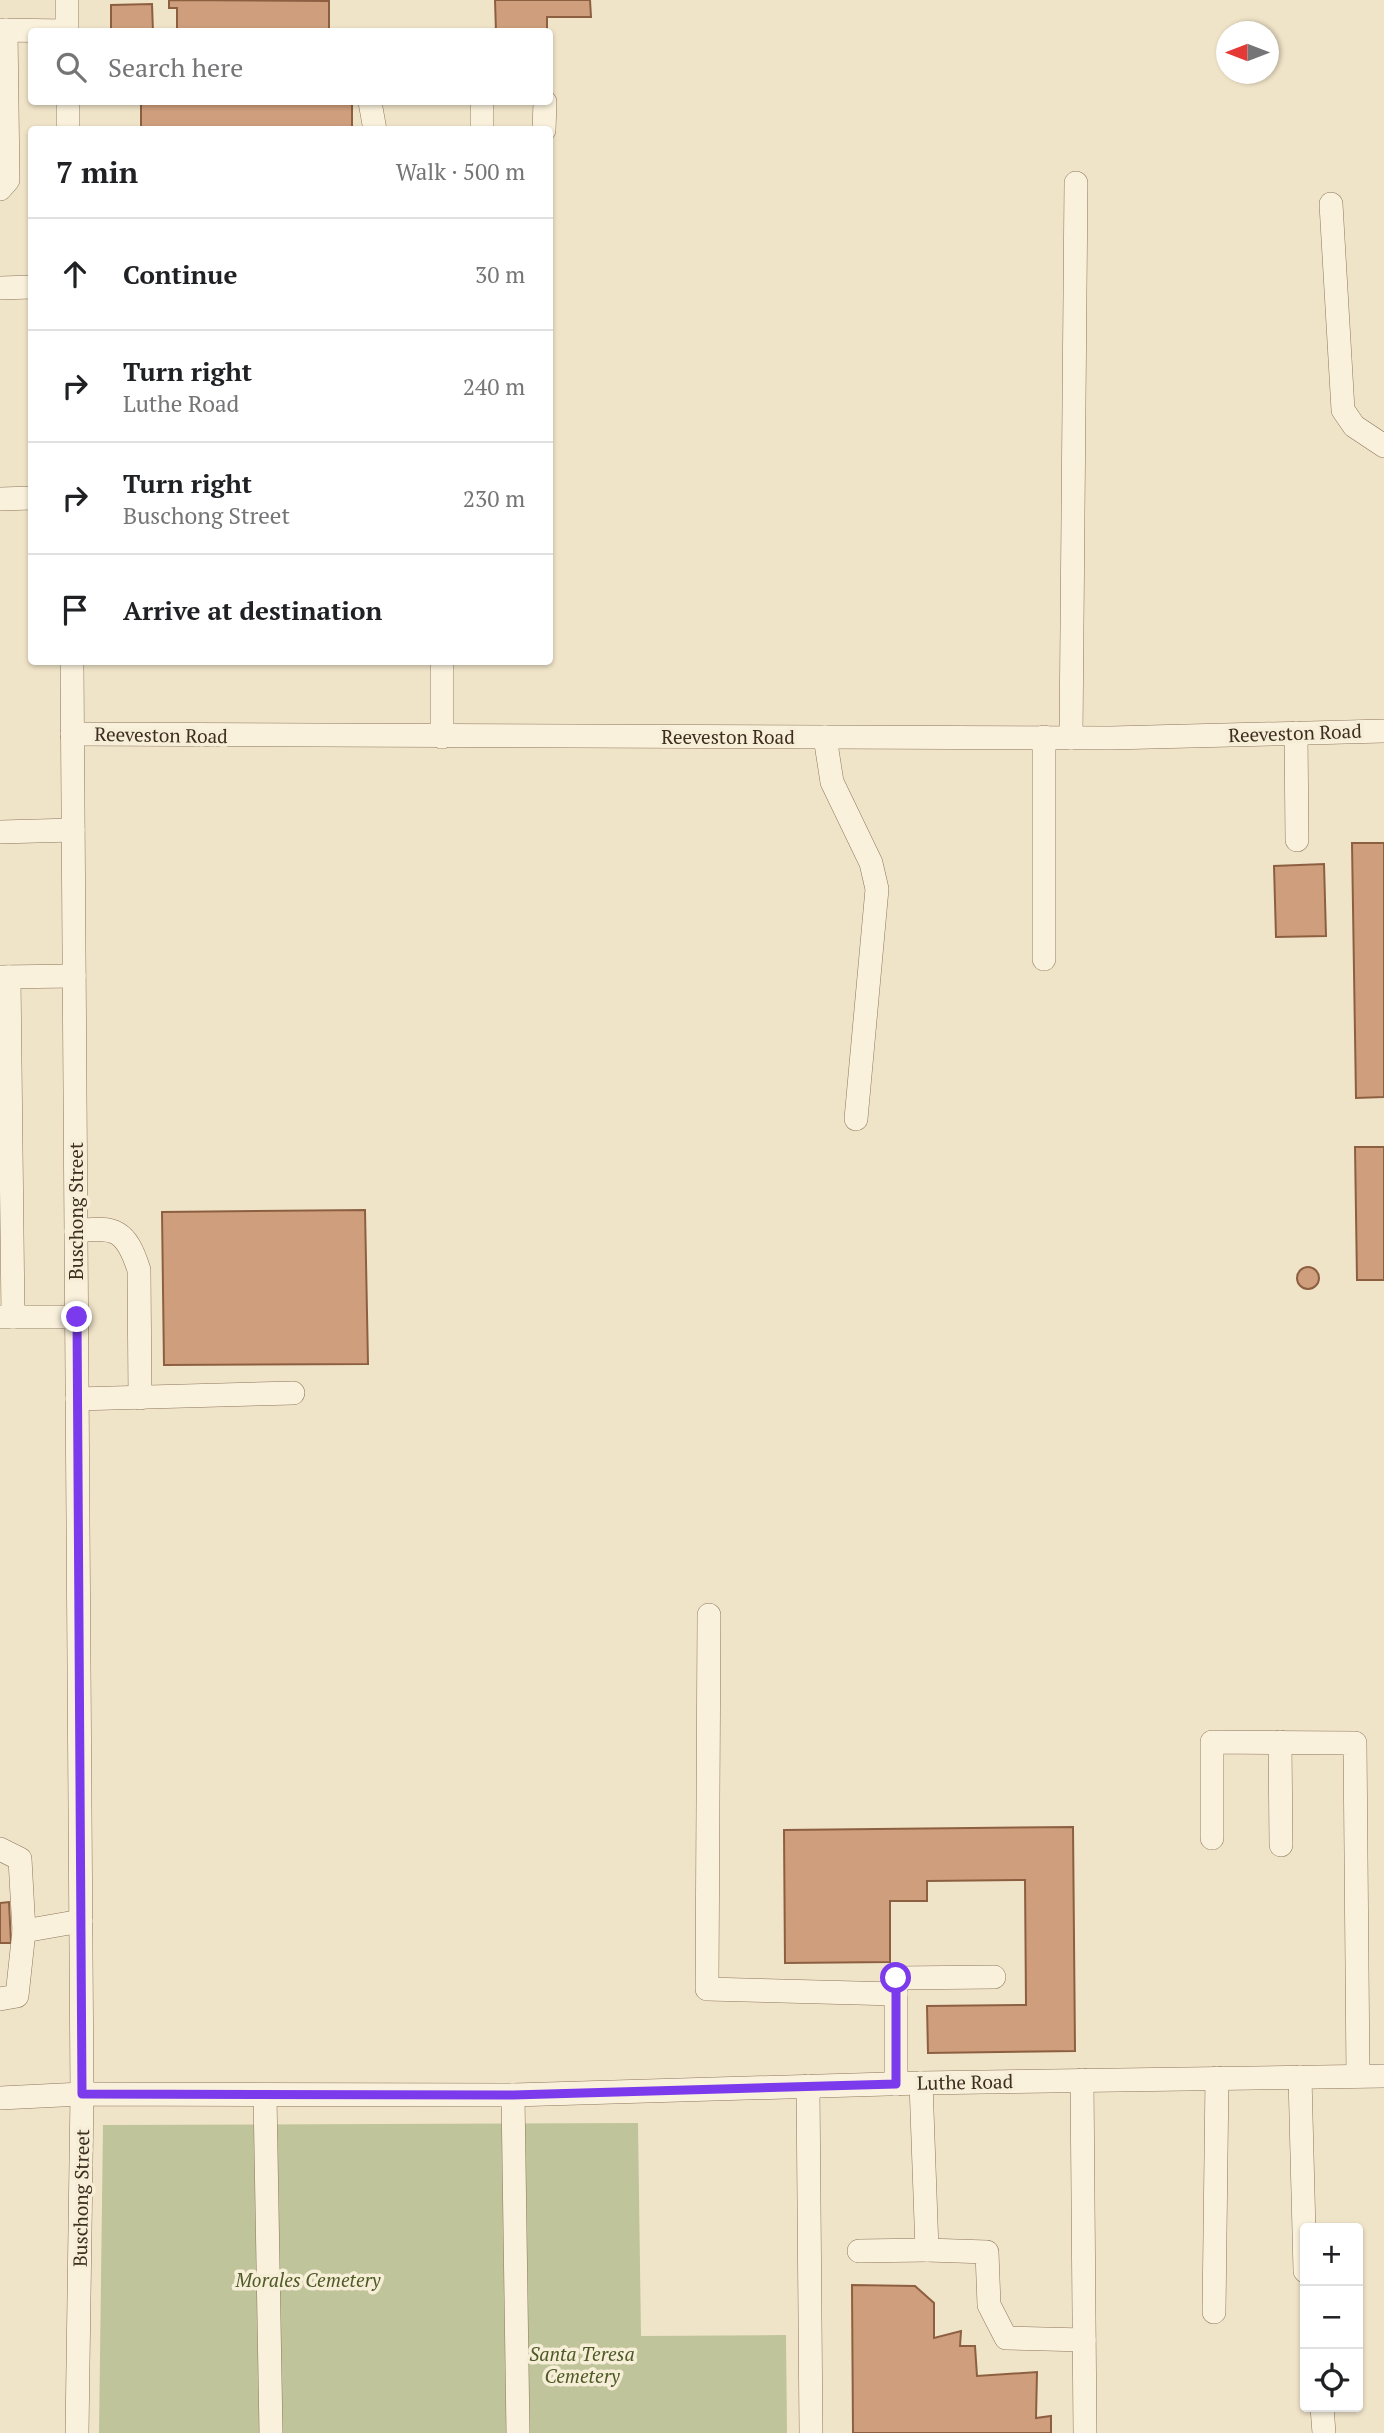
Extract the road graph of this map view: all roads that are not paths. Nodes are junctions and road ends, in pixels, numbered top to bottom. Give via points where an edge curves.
1 (67, 0) edge
2 (67, 28) edge
3 (3, 30) edge
4 (28, 30) edge
5 (68, 105) edge
6 (370, 105) edge
7 (482, 105) edge
8 (545, 105) edge
9 (68, 126) edge
10 (373, 126) edge
11 (482, 126) edge
12 (544, 126) edge
13 (1076, 183) dead end
14 (0, 189) edge
15 (1331, 204) dead end
16 (28, 287) edge
17 (0, 288) edge
18 (1384, 446) edge
19 (28, 498) edge
20 (0, 499) edge
21 (72, 665) edge
22 (442, 665) edge
23 (1384, 731) edge
24 (1296, 733) junction
25 (72, 734) junction
26 (442, 737) junction
27 (825, 737) junction
28 (1044, 737) junction
29 (1071, 738) junction
30 (73, 830) junction
31 (0, 832) edge
32 (1297, 840) dead end
33 (1044, 958) dead end
34 (74, 976) junction
35 (5, 977) edge
36 (856, 1119) dead end
37 (76, 1231) junction
38 (7, 1317) edge
39 (77, 1317) junction
40 (293, 1393) dead end
41 (140, 1398) junction
42 (77, 1399) junction
43 (709, 1615) dead end
44 (1280, 1742) junction
45 (1212, 1838) dead end
46 (1281, 1845) dead end
47 (0, 1849) edge
48 (81, 1921) junction
49 (24, 1931) junction
50 (994, 1977) dead end
51 (896, 1994) junction
52 (0, 1999) edge
53 (1358, 2076) junction
54 (1384, 2076) edge
55 (1300, 2077) junction
56 (1217, 2078) junction
57 (1082, 2080) junction
58 (921, 2083) junction
59 (896, 2084) junction
60 (808, 2086) junction
61 (82, 2094) junction
62 (265, 2095) junction
63 (513, 2095) junction
64 (0, 2098) edge
65 (1304, 2223) edge
66 (927, 2250) junction
67 (859, 2251) dead end
68 (1214, 2312) dead end
69 (1084, 2340) junction
70 (1322, 2412) edge
71 (77, 2433) edge
72 (271, 2433) edge
73 (518, 2433) edge
74 (811, 2433) edge
75 (1085, 2433) edge
76 (1324, 2433) edge

1 - 2 street
3 - 4 street
3 - 14 street via 8,180
5 - 9 street
6 - 10 street
7 - 11 street
8 - 12 street
13 - 29 street
15 - 18 street via 1343,410 1354,426
16 - 17 street
19 - 20 street
21 - 25 street, Buschong Street
22 - 26 street
23 - 24 street, Reeveston Road
24 - 29 street, Reeveston Road
24 - 32 street
25 - 26 street, Reeveston Road
25 - 30 street, Buschong Street
26 - 27 street, Reeveston Road
27 - 28 street, Reeveston Road
27 - 36 street via 832,782 872,863 877,889
28 - 29 street, Reeveston Road
28 - 33 street
30 - 31 street
30 - 34 street, Buschong Street
34 - 35 street
34 - 37 street, Buschong Street
35 - 38 street
37 - 39 street, Buschong Street
37 - 41 street via 115,1231 129,1243 134,1255 139,1270
38 - 39 street
39 - 42 street, Buschong Street
40 - 41 street
41 - 42 street
42 - 48 street, Buschong Street
43 - 51 street via 707,1989
44 - 45 street via 1212,1742
44 - 46 street
44 - 53 street via 1355,1743
47 - 49 street via 20,1859
48 - 49 street
48 - 61 street, Buschong Street
49 - 52 street via 17,1996
50 - 51 street via 896,1978
51 - 59 street
53 - 54 street, Luthe Road
53 - 55 street, Luthe Road
55 - 56 street, Luthe Road
55 - 65 street
56 - 57 street, Luthe Road
56 - 68 street
57 - 58 street, Luthe Road
57 - 69 street
58 - 59 street, Luthe Road
58 - 66 street
59 - 60 street, Luthe Road
60 - 63 street, Luthe Road
60 - 74 street
61 - 62 street, Luthe Road
61 - 64 street, Luthe Road
61 - 71 street, Buschong Street
62 - 63 street, Luthe Road
62 - 72 street
63 - 73 street
66 - 67 street
66 - 69 street via 987,2252 989,2305 1006,2338
69 - 75 street
70 - 76 street

